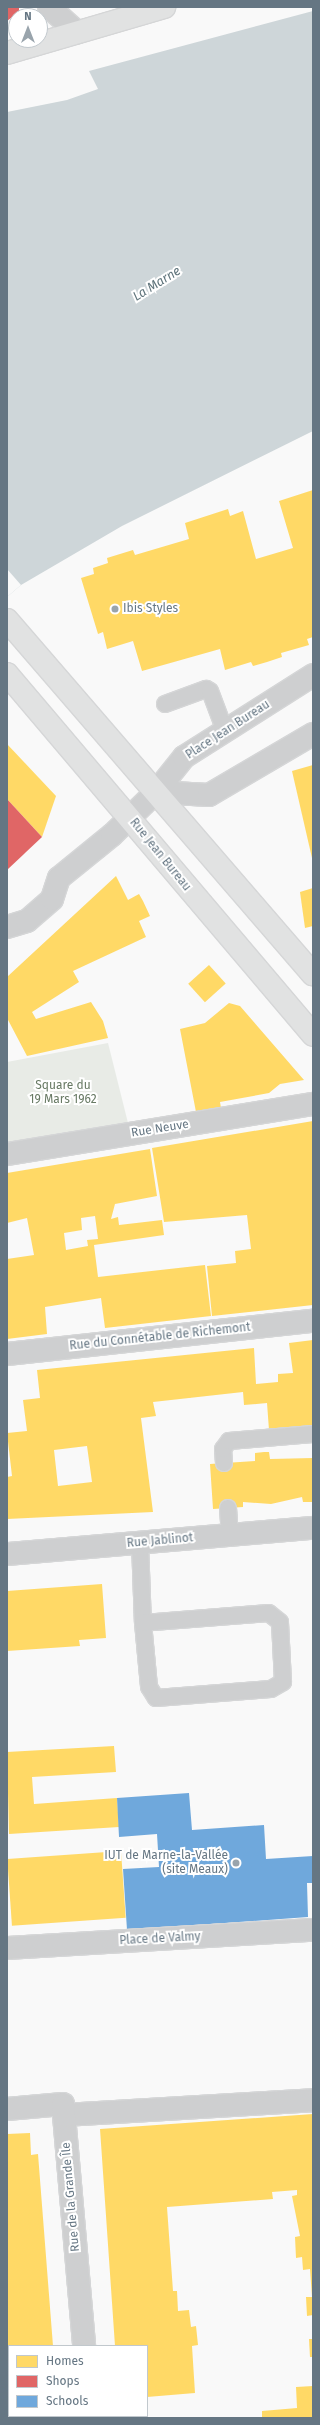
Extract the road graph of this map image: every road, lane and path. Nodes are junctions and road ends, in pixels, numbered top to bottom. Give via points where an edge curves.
1 (49, 7) edge
2 (164, 7) edge
3 (77, 32) junction
4 (7, 53) edge
5 (7, 620) edge
6 (7, 674) edge
7 (313, 675) edge
8 (165, 704) dead end
9 (225, 731) junction
10 (313, 734) edge
11 (156, 792) junction
12 (128, 816) junction
13 (7, 927) edge
14 (313, 974) edge
15 (313, 1035) edge
16 (313, 1104) edge
17 (7, 1154) edge
18 (313, 1321) edge
19 (7, 1354) edge
20 (313, 1434) edge
21 (224, 1463) dead end
22 (228, 1508) dead end
23 (313, 1528) edge
24 (230, 1535) junction
25 (140, 1543) junction
26 (7, 1554) edge
27 (144, 1624) junction
28 (313, 1930) edge
29 (7, 1948) edge
30 (313, 2100) edge
31 (7, 2109) edge
32 (64, 2115) junction
33 (84, 2345) edge

1 - 3 street
2 - 3 main road
3 - 4 main road
5 - 11 main road
6 - 12 main road, Rue Jean Bureau
7 - 9 street, Place Jean Bureau
8 - 9 lane via 206,689 210,691
9 - 11 street, Place Jean Bureau via 184,757
10 - 11 street via 209,795
11 - 12 street, Place Jean Bureau
11 - 14 main road
12 - 13 street via 112,835 59,878 52,899 27,921
12 - 15 main road, Rue Jean Bureau
16 - 17 street, Rue Neuve
18 - 19 street, Rue du Connétable de Richemont
20 - 21 lane via 229,1441 223,1449
22 - 24 lane
23 - 24 street, Rue Jablinot
24 - 25 street, Rue Jablinot
25 - 26 street, Rue Jablinot
25 - 27 lane
27 - 27 lane via 149,1687 156,1698 271,1689 283,1682 280,1622 269,1614
28 - 29 street, Place de Valmy
30 - 32 street
31 - 32 street via 63,2104
32 - 33 street, Rue de la Grande Île

